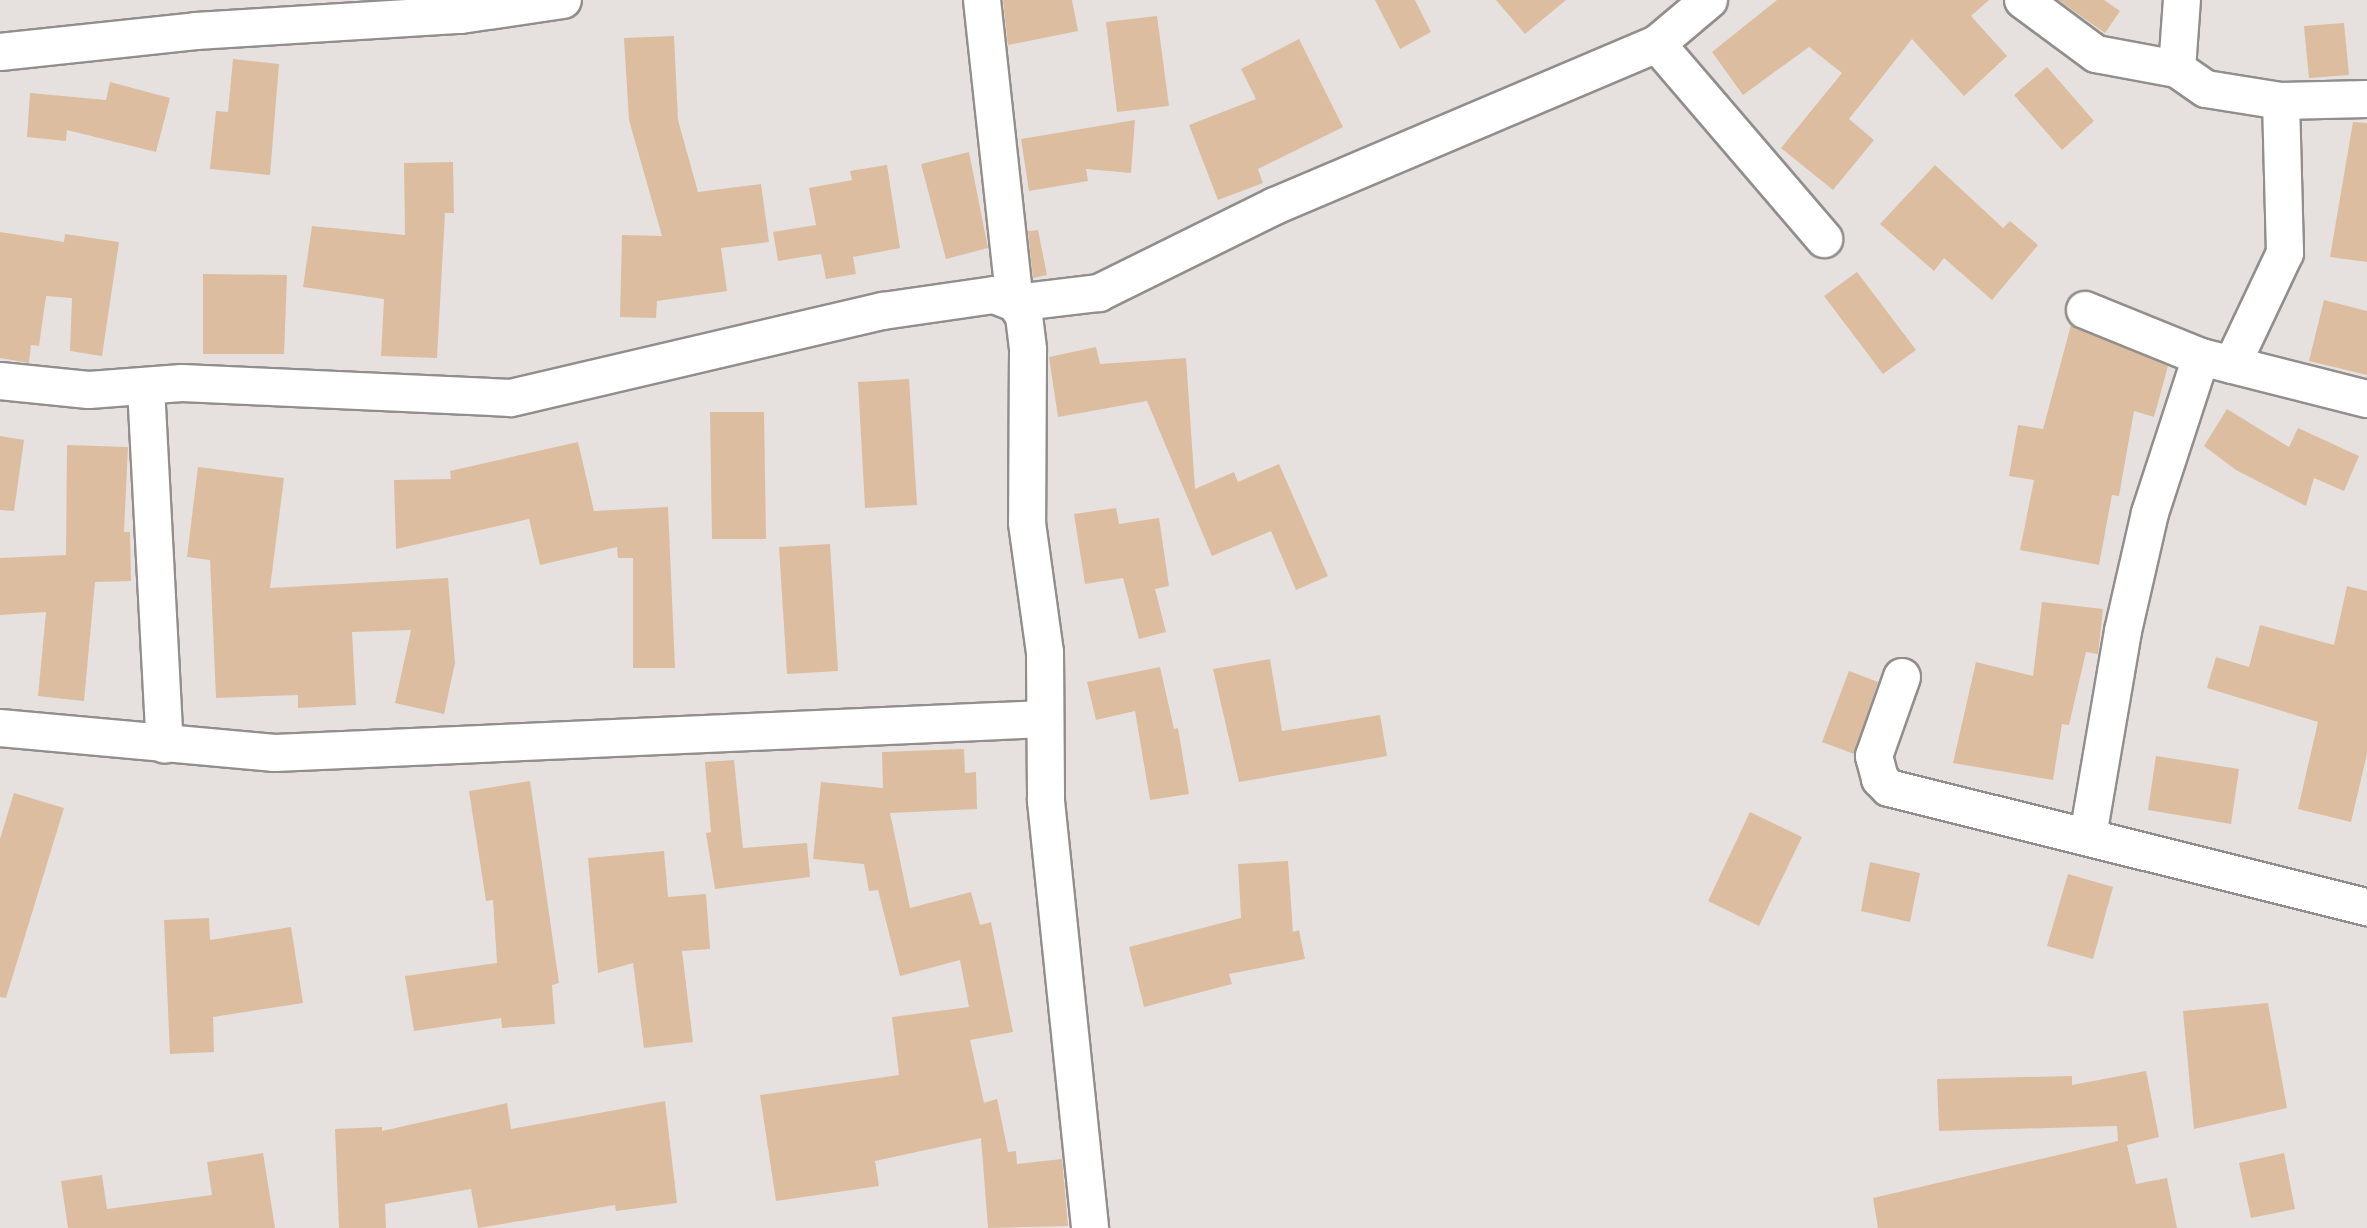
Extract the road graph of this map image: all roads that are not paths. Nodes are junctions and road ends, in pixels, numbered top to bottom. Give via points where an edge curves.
1 (563, 0) edge
2 (982, 0) edge
3 (1709, 0) edge
4 (2023, 0) edge
5 (2182, 0) edge
6 (1657, 44) junction
7 (0, 52) edge
8 (2177, 69) junction
9 (2367, 99) edge
10 (2281, 101) junction
11 (1824, 239) dead end
12 (1015, 303) junction
13 (2085, 310) dead end
14 (2216, 361) junction
15 (0, 381) edge
16 (146, 387) junction
17 (2367, 399) edge
18 (1902, 677) dead end
19 (1044, 719) junction
20 (0, 728) edge
21 (165, 744) junction
22 (2088, 836) junction
23 (2367, 907) edge
24 (1090, 1228) edge

1 - 7 street via 461,15 196,31
2 - 12 street
3 - 6 street
4 - 8 street via 2096,54
5 - 8 street
6 - 11 street
6 - 12 street via 1275,206 1099,293
8 - 10 street via 2206,89 2245,91
9 - 10 street
10 - 14 street via 2285,253
12 - 16 street via 994,295 883,311 511,398 424,397 335,387
12 - 19 street via 1024,316 1028,350 1027,523 1045,652
13 - 14 street
14 - 17 street
14 - 22 street via 2150,513 2123,631
15 - 16 street via 89,390
16 - 21 street
18 - 22 street via 1874,756 1880,779 1889,788
19 - 21 street via 275,753
19 - 24 street via 1054,899
20 - 21 street
22 - 23 street

